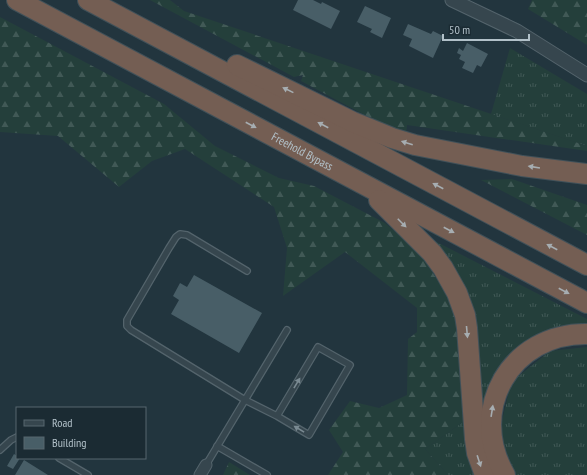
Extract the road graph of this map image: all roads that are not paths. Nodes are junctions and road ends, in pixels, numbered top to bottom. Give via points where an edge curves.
1 (17, 0) edge
2 (88, 0) edge
3 (452, 0) edge
4 (118, 16) junction
5 (587, 75) edge
6 (554, 170) junction
7 (587, 174) edge
8 (587, 181) edge
9 (365, 186) junction
10 (587, 265) edge
11 (247, 271) dead end
12 (587, 303) edge
13 (287, 330) dead end
14 (587, 334) edge
15 (244, 400) junction
16 (277, 416) junction
17 (16, 438) edge
18 (217, 446) junction
19 (0, 450) edge
20 (61, 459) edge
21 (206, 465) joint
22 (88, 475) edge
23 (200, 475) edge
24 (267, 475) edge
25 (485, 475) edge
26 (505, 475) edge

1 -> 9 highway, Freehold Bypass
2 - 4 highway
3 - 5 street via 517,31
6 -> 4 highway via 415,145 392,138 353,122 138,16
10 -> 4 highway
6 - 7 highway
6 - 8 highway
9 -> 12 highway, Freehold Bypass
9 -> 25 highway via 432,253 457,293 467,328 474,438
11 - 15 lane via 187,235 180,234 169,248 127,320 130,330
13 - 15 lane
26 -> 14 highway via 493,446 491,422 494,399 503,378 524,354 540,344 564,335
15 - 16 lane
15 - 18 lane
16 -> 16 lane via 318,347 350,365 309,435
17 - 19 lane
18 - 21 lane
18 - 24 lane
20 - 22 lane
21 - 23 street

